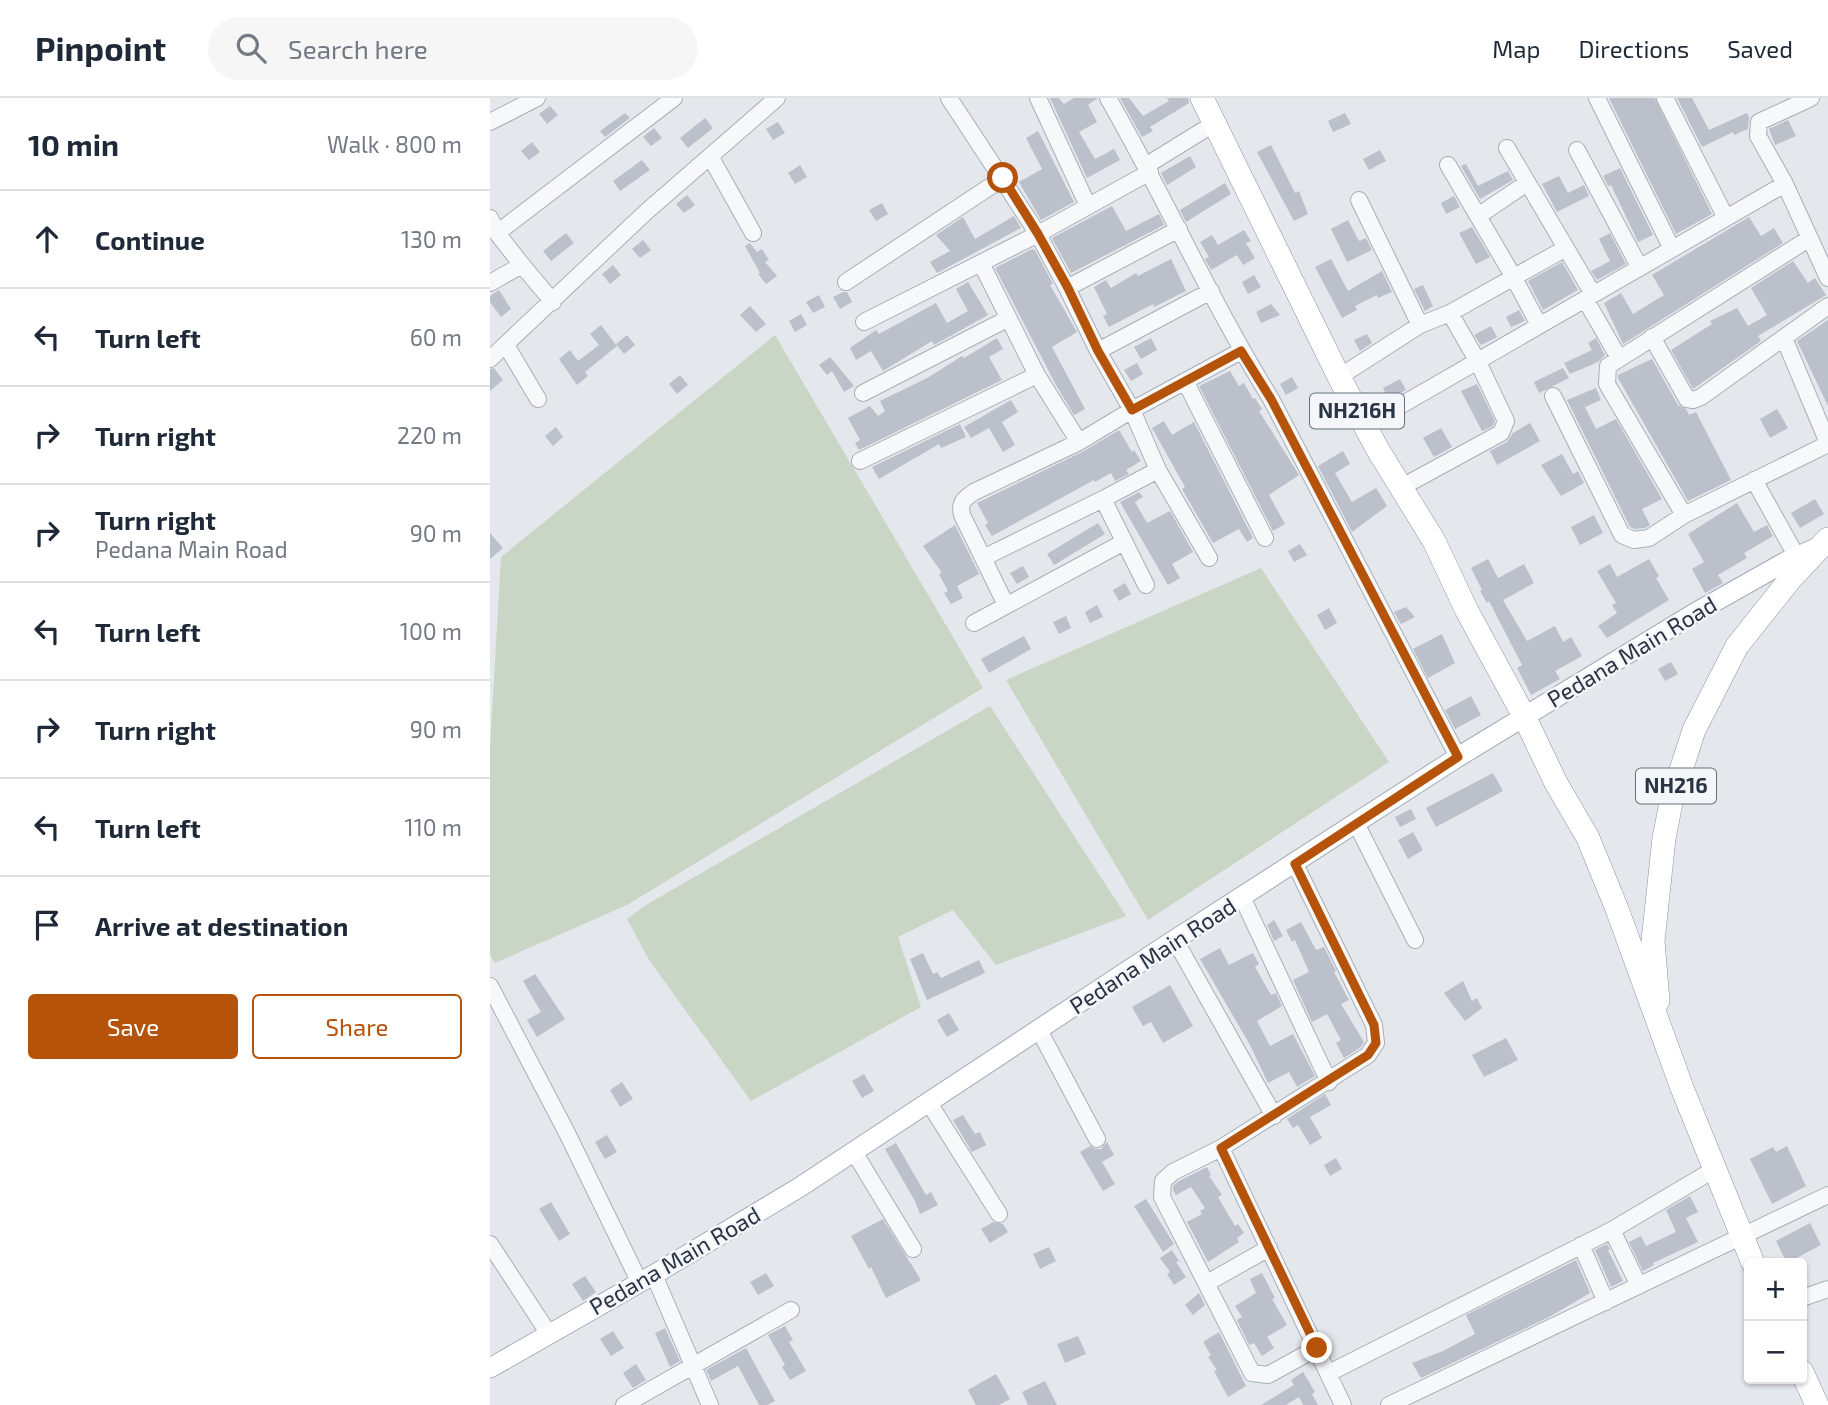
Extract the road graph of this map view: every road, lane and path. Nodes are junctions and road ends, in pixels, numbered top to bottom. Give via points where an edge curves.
1 (537, 98) edge
2 (674, 98) edge
3 (776, 98) edge
4 (949, 98) edge
5 (1038, 98) edge
6 (1108, 98) edge
7 (1202, 98) edge
8 (1597, 98) edge
9 (1665, 98) edge
10 (1811, 98) edge
11 (490, 122) edge
12 (1215, 123) junction
13 (1507, 148) dead end
14 (1577, 150) dead end
15 (710, 156) junction
16 (1448, 165) dead end
17 (1148, 168) junction
18 (1003, 178) junction
19 (1528, 183) junction
20 (1785, 184) junction
21 (1359, 200) dead end
22 (1088, 206) junction
23 (1478, 216) junction
24 (1726, 218) junction
25 (494, 225) edge
26 (1179, 229) junction
27 (753, 233) dead end
28 (1038, 234) junction
29 (1810, 238) junction
30 (1566, 248) junction
31 (1672, 249) junction
32 (981, 263) junction
33 (522, 265) junction
34 (1640, 268) junction
35 (1513, 276) junction
36 (1828, 278) edge
37 (846, 282) dead end
38 (490, 283) edge
39 (1068, 288) junction
40 (1211, 292) junction
41 (1589, 297) junction
42 (553, 302) junction
43 (1828, 306) edge
44 (1450, 313) junction
45 (1007, 319) junction
46 (864, 322) dead end
47 (1420, 325) junction
48 (1539, 326) junction
49 (1652, 337) junction
50 (1784, 338) junction
51 (506, 345) junction
52 (1098, 351) junction
53 (1241, 351) junction
54 (1619, 358) junction
55 (490, 359) edge
56 (1478, 362) junction
57 (1037, 375) junction
58 (1339, 377) junction
59 (1185, 382) junction
60 (863, 393) dead end
61 (1553, 396) dead end
62 (538, 399) dead end
63 (1132, 410) junction
64 (1365, 426) junction
65 (1079, 442) junction
66 (1828, 443) edge
67 (860, 461) dead end
68 (1158, 470) junction
69 (1754, 480) junction
70 (1400, 488) junction
71 (1103, 499) junction
72 (1684, 515) junction
73 (1265, 538) dead end
74 (1124, 542) junction
75 (1820, 545) edge
76 (983, 558) junction
77 (1209, 558) dead end
78 (1146, 585) dead end
79 (1006, 606) junction
80 (974, 623) dead end
81 (1524, 716) junction
82 (1458, 757) junction
83 (1356, 823) junction
84 (1295, 864) junction
85 (1242, 897) junction
86 (1175, 940) junction
87 (1415, 940) dead end
88 (490, 986) edge
89 (1660, 1026) junction
90 (1039, 1030) junction
91 (1329, 1082) junction
92 (929, 1103) junction
93 (1274, 1116) junction
94 (1097, 1139) dead end
95 (1221, 1148) junction
96 (854, 1152) junction
97 (1715, 1169) junction
98 (1828, 1195) edge
99 (999, 1214) dead end
100 (1612, 1230) junction
101 (1742, 1237) junction
102 (490, 1244) edge
103 (1581, 1245) junction
104 (1269, 1248) junction
105 (913, 1249) dead end
106 (1751, 1258) edge
107 (647, 1279) junction
108 (1207, 1283) junction
109 (1639, 1286) junction
110 (1828, 1289) edge
111 (1807, 1296) edge
112 (1606, 1302) junction
113 (792, 1310) dead end
114 (549, 1334) junction
115 (1317, 1348) junction
116 (693, 1366) junction
117 (490, 1368) edge
118 (1329, 1373) junction
119 (1807, 1383) edge
120 (624, 1405) edge
121 (710, 1405) edge
122 (1343, 1405) edge
123 (1388, 1405) edge
124 (1817, 1405) edge

1 - 11 street
2 - 25 street
3 - 15 street
4 - 18 street
5 - 22 street
6 - 17 street
7 - 12 highway, NH216H
8 - 31 street
9 - 24 street
10 - 20 street via 1759,122 1758,136
12 - 17 street
12 - 58 highway, NH216H
13 - 19 street
14 - 34 street
15 - 27 street
15 - 42 street
16 - 23 street
17 - 22 street
17 - 26 street
18 - 28 street
18 - 37 street
19 - 23 street
19 - 30 street
20 - 24 street
20 - 29 street
21 - 47 street
22 - 28 street
23 - 35 street
24 - 31 street
25 - 33 street
26 - 39 street
26 - 40 street
28 - 32 street
28 - 39 street
29 - 36 street
29 - 49 street
30 - 35 street
30 - 41 street
31 - 34 street
32 - 45 street
32 - 46 street
33 - 38 street
33 - 42 street
34 - 41 street
35 - 44 street
35 - 48 street
39 - 52 street
40 - 52 street
40 - 53 street
41 - 48 street
41 - 54 street
42 - 51 street
43 - 50 street
44 - 47 street
44 - 56 street
45 - 57 street
45 - 60 street
47 - 58 street
48 - 56 street
49 - 50 street via 1687,399 1693,400
49 - 54 street
50 - 66 street
51 - 55 street
51 - 62 street
52 - 63 street
53 - 59 street
53 - 82 street via 1276,408
54 - 72 street via 1608,366 1607,384
56 - 64 street
56 - 70 street via 1506,421 1505,428
57 - 65 street
57 - 67 street
58 - 64 highway, NH216H
59 - 63 street
59 - 73 street
61 - 72 street via 1622,535 1634,540 1649,538
63 - 65 street
63 - 68 street
64 - 70 highway, NH216H
65 - 76 street via 962,501 962,514
66 - 69 street
68 - 71 street
68 - 77 street
69 - 72 street
69 - 75 street
70 - 81 highway, NH216H via 1443,559
71 - 74 street
71 - 76 street
74 - 78 street
74 - 79 street
75 - 81 main road, Pedana Main Road via 1693,614
75 - 89 highway, NH216 via 1737,646 1694,730 1664,838 1653,941
76 - 79 street
79 - 80 street
81 - 82 main road, Pedana Main Road
81 - 89 highway, NH216H via 1588,838
82 - 83 main road, Pedana Main Road
83 - 84 main road, Pedana Main Road
83 - 87 street
84 - 85 main road, Pedana Main Road
84 - 91 street via 1374,1025 1376,1043 1368,1055
85 - 86 main road, Pedana Main Road
85 - 91 street
86 - 90 main road, Pedana Main Road
86 - 93 street
88 - 107 street
89 - 97 highway, NH216
90 - 92 main road, Pedana Main Road
90 - 94 street
91 - 93 street
92 - 96 main road, Pedana Main Road
92 - 99 street
93 - 95 street
95 - 104 street
95 - 108 street via 1163,1181 1162,1197
96 - 105 street
96 - 107 main road, Pedana Main Road
97 - 100 street
97 - 101 highway, NH216
98 - 101 street
100 - 103 street
100 - 109 street
101 - 106 highway, NH216
101 - 109 street
102 - 114 street
103 - 112 street
103 - 118 street
104 - 108 street
104 - 115 street
107 - 114 main road, Pedana Main Road
107 - 116 street
108 - 115 street via 1252,1373 1268,1375
109 - 112 street
110 - 111 street
112 - 123 street
113 - 116 street
114 - 117 main road, Pedana Main Road
115 - 118 street
116 - 120 street
116 - 121 street
118 - 122 street
119 - 124 highway

